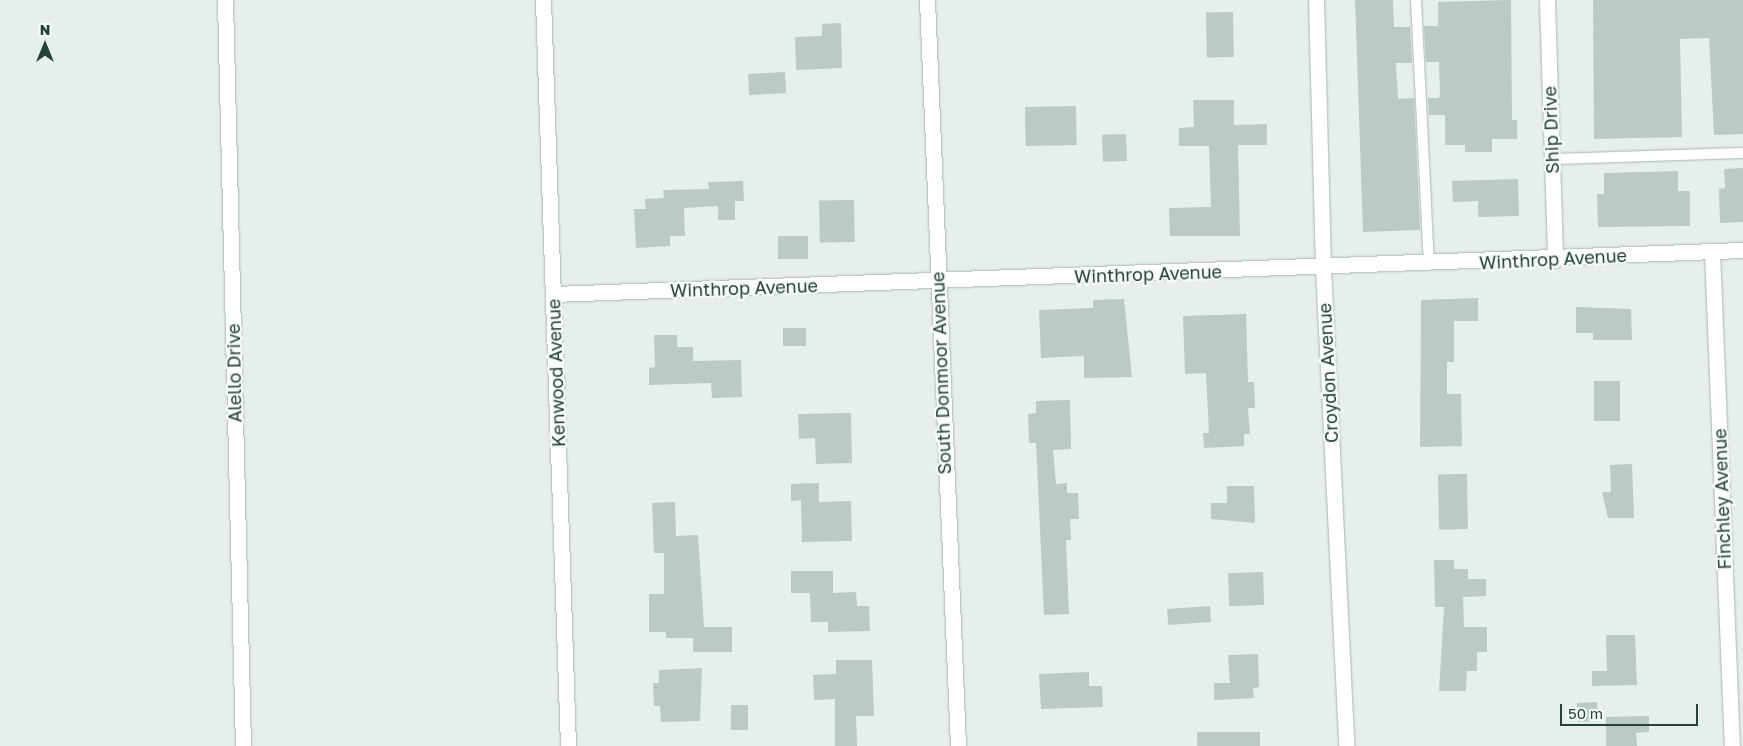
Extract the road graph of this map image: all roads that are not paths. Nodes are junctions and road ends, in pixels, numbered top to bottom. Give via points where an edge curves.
1 (224, 0) edge
2 (543, 0) edge
3 (926, 0) edge
4 (1316, 0) edge
5 (1416, 0) edge
6 (1546, 0) edge
7 (1743, 153) edge
8 (1552, 159) junction
9 (1743, 250) edge
10 (1712, 251) junction
11 (1555, 260) junction
12 (1428, 264) junction
13 (1322, 268) junction
14 (937, 281) junction
15 (554, 294) junction
16 (243, 746) edge
17 (568, 746) edge
18 (958, 746) edge
19 (1346, 746) edge
20 (1732, 746) edge

1 - 16 street, Alello Drive
2 - 15 street, Kenwood Avenue
3 - 14 street, South Donmoor Avenue
4 - 13 street, Croydon Avenue
5 - 12 lane
6 - 8 street, Ship Drive
7 - 8 lane
8 - 11 street, Ship Drive
9 - 10 street, Winthrop Avenue
10 - 11 street, Winthrop Avenue
10 - 20 street, Finchley Avenue
11 - 12 street, Winthrop Avenue
12 - 13 street, Winthrop Avenue
13 - 14 street, Winthrop Avenue
13 - 19 street, Croydon Avenue
14 - 15 street, Winthrop Avenue
14 - 18 street, South Donmoor Avenue
15 - 17 street, Kenwood Avenue

